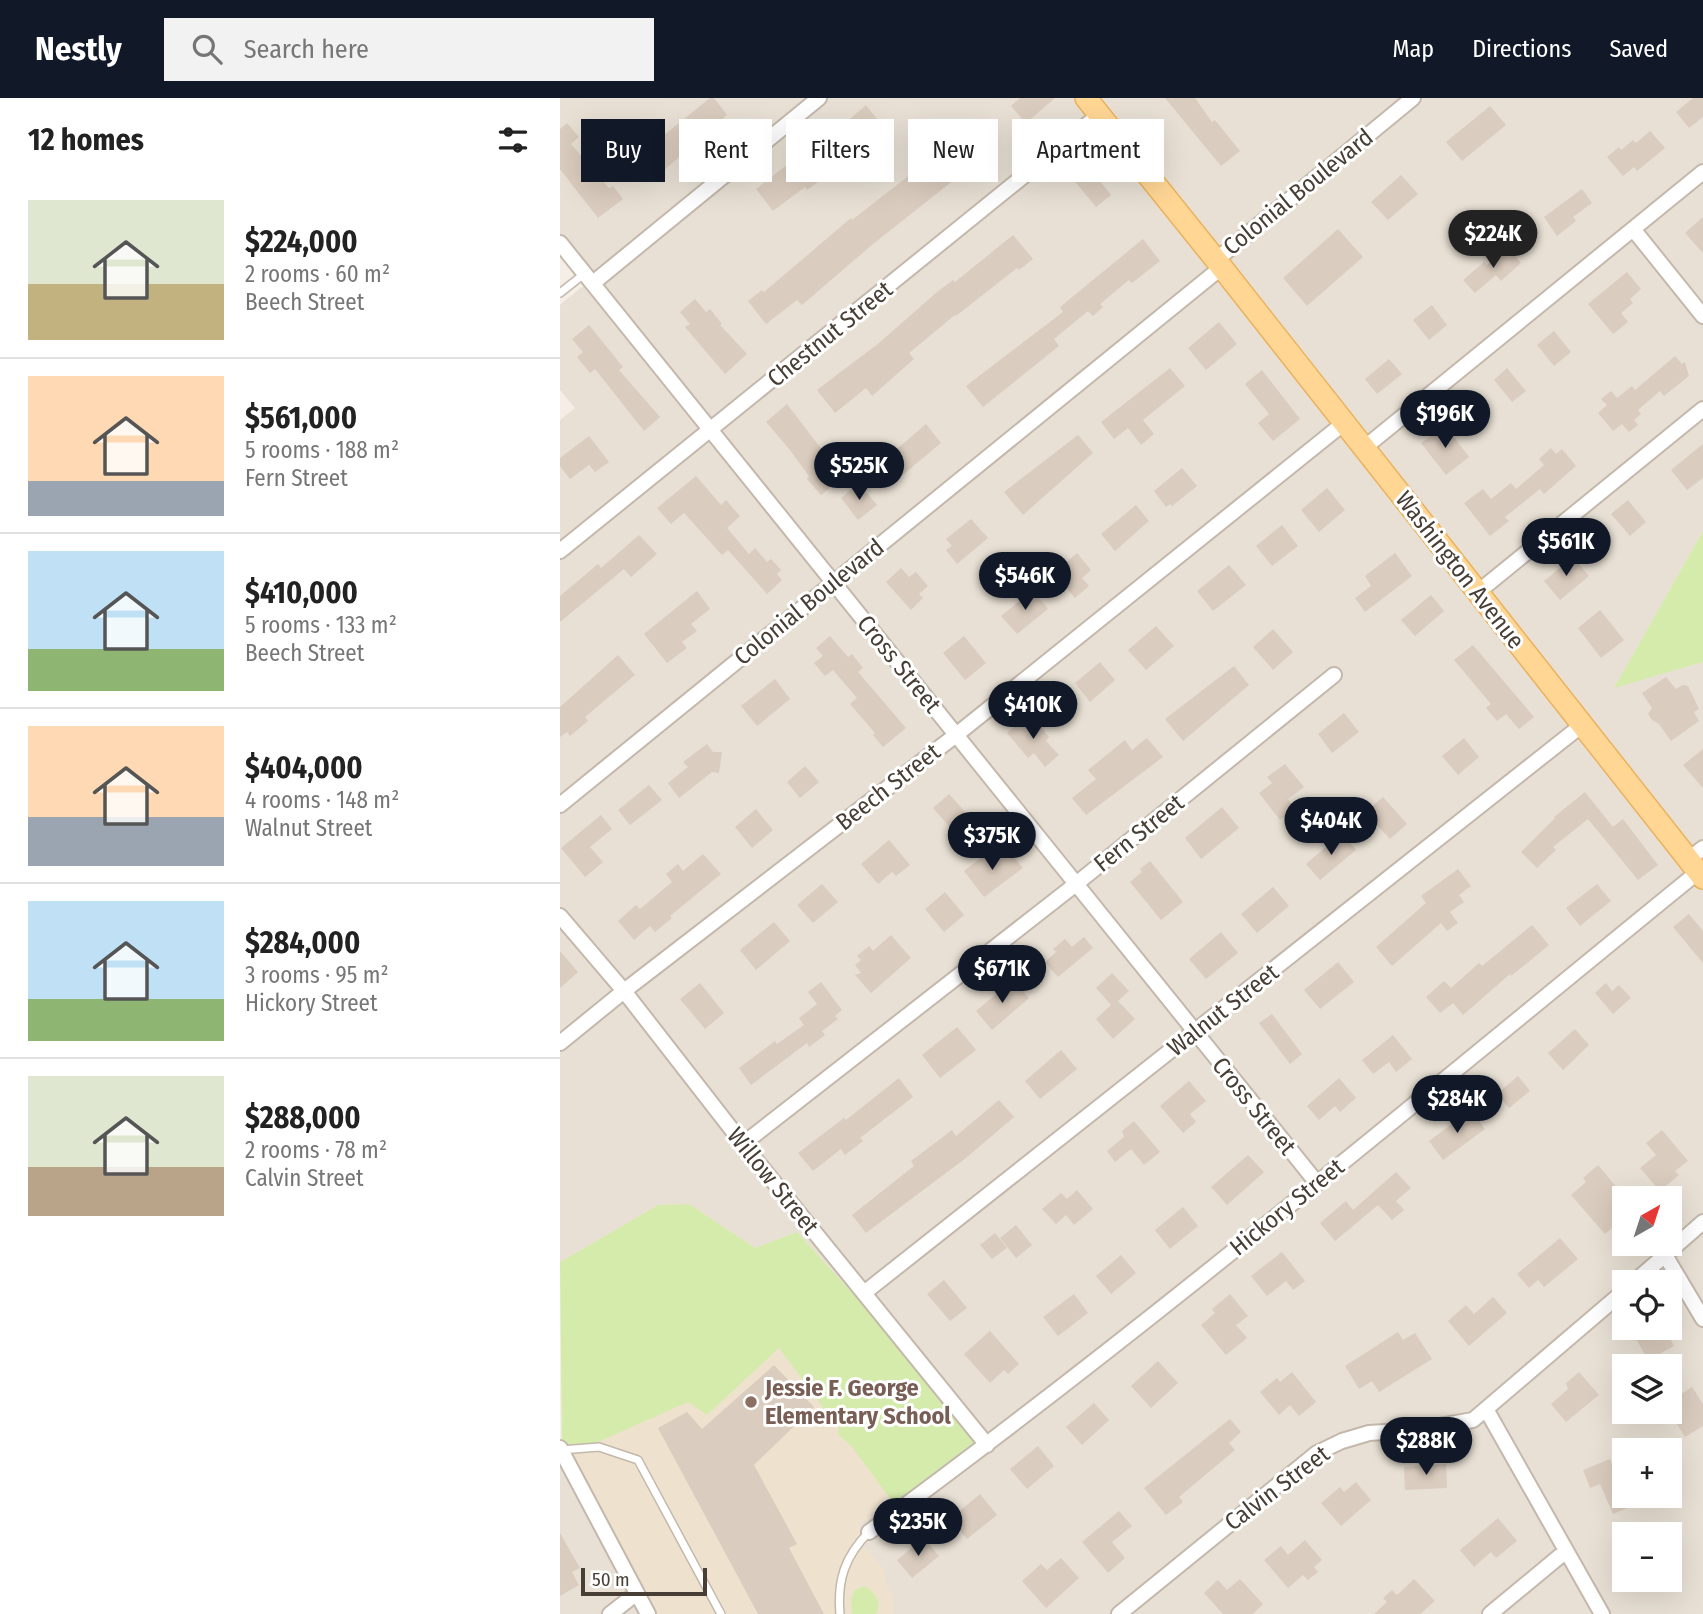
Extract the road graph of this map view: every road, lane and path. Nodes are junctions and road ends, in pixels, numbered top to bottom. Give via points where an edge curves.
1 (819, 98) edge
2 (1413, 98) edge
3 (1092, 106) edge
4 (1703, 172) edge
5 (1633, 229) junction
6 (560, 243) edge
7 (1219, 263) junction
8 (589, 278) junction
9 (560, 293) edge
10 (1703, 316) edge
11 (1703, 409) edge
12 (1344, 423) junction
13 (711, 430) junction
14 (1364, 448) junction
15 (560, 551) edge
16 (833, 583) junction
17 (1478, 592) junction
18 (1334, 675) dead end
19 (1582, 725) junction
20 (956, 735) junction
21 (560, 805) edge
22 (1698, 864) edge
23 (1076, 884) junction
24 (560, 916) edge
25 (624, 991) junction
26 (1195, 1032) junction
27 (560, 1043) edge
28 (743, 1144) junction
29 (1317, 1183) junction
30 (1703, 1222) edge
31 (1682, 1240) edge
32 (1664, 1256) edge
33 (1666, 1256) edge
34 (1648, 1270) edge
35 (864, 1293) junction
36 (1612, 1300) edge
37 (1703, 1319) edge
38 (1486, 1409) junction
39 (987, 1445) junction
40 (561, 1449) edge
41 (869, 1532) joint
42 (1566, 1552) junction
43 (637, 1593) junction
44 (610, 1614) edge
45 (649, 1614) edge
46 (721, 1614) edge
47 (841, 1614) edge
48 (1119, 1614) edge
49 (1490, 1614) edge
50 (1602, 1614) edge

1 - 8 street
2 - 7 street, Colonial Boulevard
3 - 7 main road, Washington Avenue
3 - 13 street, Chestnut Street
4 - 5 street
5 - 10 street
5 - 14 street
6 - 8 street, Cross Street
7 - 12 main road, Washington Avenue
7 - 16 street, Colonial Boulevard
8 - 9 lane
8 - 13 street, Cross Street
11 - 17 street
12 - 14 main road, Washington Avenue
12 - 20 street, Beech Street
13 - 15 street, Chestnut Street
13 - 16 street, Cross Street
14 - 17 main road, Washington Avenue
16 - 20 street, Cross Street
16 - 21 street, Colonial Boulevard
17 - 19 main road, Washington Avenue
18 - 23 street, Fern Street
19 - 22 main road, Washington Avenue
19 - 26 street, Walnut Street
20 - 23 street, Cross Street
20 - 25 street, Beech Street
22 - 29 street, Hickory Street
23 - 26 street, Cross Street
23 - 28 street, Fern Street
24 - 25 street, Willow Street
25 - 27 street, Beech Street
25 - 28 street, Willow Street
26 - 29 street, Cross Street
26 - 35 street, Walnut Street
28 - 35 street, Willow Street
29 - 39 street, Hickory Street
30 - 31 street
32 - 34 street
33 - 37 street
35 - 39 street, Willow Street
36 - 38 street, Calvin Street
38 - 42 street
38 - 48 street, Calvin Street via 1474,1420 1369,1433 1317,1453
39 - 41 street, Hickory Street
40 - 43 street
40 - 46 lane via 599,1447 638,1460
41 - 47 lane via 847,1559 841,1580
42 - 49 street
42 - 50 street
43 - 44 street
43 - 45 street

